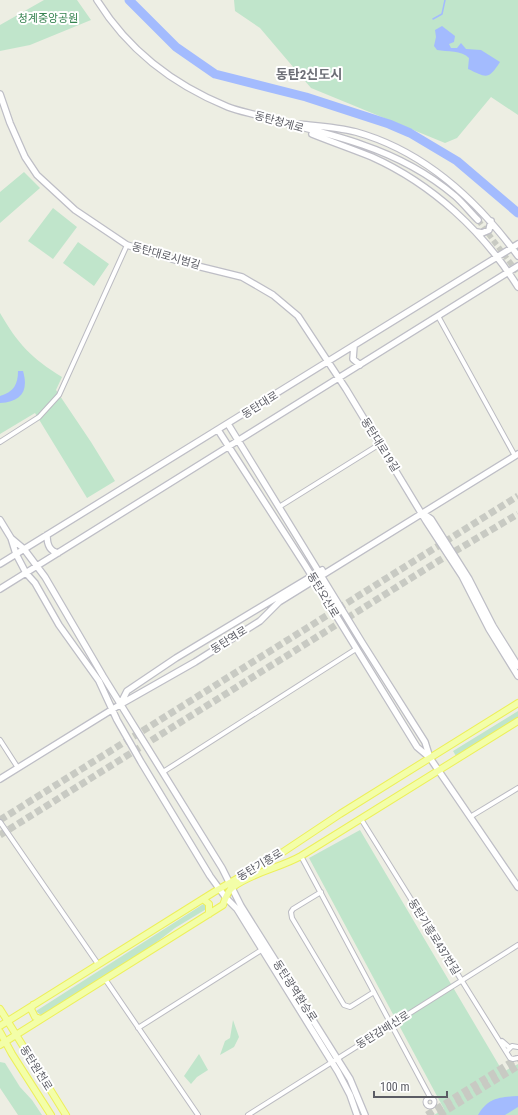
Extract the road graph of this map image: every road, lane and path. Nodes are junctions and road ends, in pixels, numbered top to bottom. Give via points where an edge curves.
1 (97, 0) edge
2 (0, 94) edge
3 (284, 123) junction
4 (478, 220) tunnel mouth
5 (491, 221) junction
6 (475, 230) junction
7 (518, 244) edge
8 (127, 245) junction
9 (512, 248) junction
10 (518, 256) edge
11 (497, 257) junction
12 (518, 266) edge
13 (508, 272) junction
14 (517, 286) edge
15 (438, 316) junction
16 (354, 346) junction
17 (329, 362) junction
18 (360, 365) junction
19 (338, 378) junction
20 (228, 424) junction
21 (218, 430) junction
22 (238, 440) junction
23 (0, 442) edge
24 (380, 444) junction
25 (228, 447) junction
26 (516, 455) edge
27 (253, 463) junction
28 (242, 468) junction
29 (279, 507) junction
30 (422, 513) junction
31 (0, 520) edge
32 (47, 535) junction
33 (11, 538) junction
34 (24, 549) junction
35 (58, 552) junction
36 (16, 554) junction
37 (0, 564) edge
38 (37, 566) junction
39 (26, 573) junction
40 (320, 573) junction
41 (312, 578) junction
42 (0, 589) edge
43 (356, 650) junction
44 (518, 666) edge
45 (103, 676) junction
46 (151, 676) junction
47 (518, 676) edge
48 (98, 681) junction
49 (156, 684) junction
50 (518, 703) edge
51 (121, 704) junction
52 (112, 709) junction
53 (518, 720) edge
54 (0, 740) edge
55 (430, 758) junction
56 (18, 768) junction
57 (439, 770) junction
58 (163, 772) junction
59 (0, 779) edge
60 (518, 789) edge
61 (470, 817) junction
62 (361, 819) junction
63 (0, 822) edge
64 (301, 856) junction
65 (231, 885) junction
66 (518, 886) edge
67 (219, 889) junction
68 (320, 892) junction
69 (226, 898) junction
70 (202, 899) junction
71 (209, 914) junction
72 (518, 945) edge
73 (263, 949) junction
74 (98, 964) junction
75 (105, 979) junction
76 (461, 981) junction
77 (374, 992) junction
78 (33, 1005) junction
79 (0, 1009) edge
80 (42, 1019) junction
81 (7, 1021) junction
82 (392, 1024) junction
83 (0, 1026) edge
84 (138, 1028) junction
85 (0, 1032) edge
86 (16, 1035) junction
87 (497, 1037) junction
88 (3, 1043) edge
89 (518, 1047) edge
90 (510, 1048) junction
91 (508, 1055) junction
92 (338, 1058) junction
93 (518, 1058) edge
94 (332, 1062) junction
95 (430, 1097) dead end
96 (51, 1115) edge
97 (66, 1115) edge
98 (198, 1115) edge
99 (248, 1115) edge
100 (357, 1115) edge
101 (365, 1115) edge

1 - 3 street, 동탄청계로 via 134,47 147,60 179,82 229,108
2 - 8 street, 동탄대로시범길 via 10,123 37,175 75,210
3 - 4 street, 동탄청계로 via 362,145 390,156 416,170 455,197
3 - 5 street via 355,132 400,150 452,183
3 - 6 street via 398,170 450,207
5 - 6 street via 492,226 486,232 478,233
5 - 9 street
6 - 11 street
7 - 9 street, 동탄대로
8 - 17 street, 동탄대로시범길 via 185,264 242,277 259,286 298,316
8 - 23 street via 59,395 39,417
9 - 10 street
9 - 11 street, 동탄대로
11 - 13 street
11 - 16 street, 동탄대로
12 - 13 street, 동탄대로
13 - 14 street
13 - 15 street, 동탄대로
15 - 18 street, 동탄대로
15 - 26 street
16 - 17 street, 동탄대로
16 - 18 street via 354,359
17 - 19 street, 동탄대로시범길
17 - 20 street, 동탄대로
18 - 19 street, 동탄대로
19 - 22 street, 동탄대로
19 - 24 street, 동탄대로19길
20 - 21 street, 동탄대로
20 - 22 street, 동탄오산로
21 - 25 street, 동탄오산로
21 - 32 street, 동탄대로
22 - 25 street, 동탄대로
22 - 27 street, 동탄오산로
24 - 29 street
24 - 30 street, 동탄대로19길
25 - 28 street, 동탄오산로
25 - 35 street, 동탄대로
26 - 30 street, 동탄역로
27 - 28 street via 247,462
27 - 29 street, 동탄오산로
28 - 41 street, 동탄오산로
29 - 40 street, 동탄오산로
30 - 40 street, 동탄역로
30 - 44 street via 431,519 460,563 493,626
30 - 47 street via 469,587 489,629
31 - 33 street
32 - 34 street, 동탄대로
32 - 35 street via 50,548
33 - 34 street
33 - 36 street
34 - 36 street, 동탄대로
34 - 38 street
35 - 38 street, 동탄대로
36 - 37 street, 동탄대로
36 - 39 street
38 - 39 street, 동탄대로
38 - 45 street
39 - 42 street, 동탄대로
39 - 48 street
40 - 41 street, 동탄역로
40 - 55 street, 동탄오산로 via 425,742
41 - 43 street, 동탄오산로
41 - 46 street, 동탄역로 via 176,658
41 - 49 street, 동탄역로 via 279,602 260,621
43 - 55 street, 동탄오산로 via 417,747
43 - 58 street
45 - 48 street
45 - 51 street
46 - 49 street
46 - 51 street, 동탄역로 via 127,691
48 - 52 street
49 - 51 street, 동탄역로
50 - 55 main road, 동탄기흥로
51 - 52 street, 동탄역로
51 - 58 street
52 - 56 street, 동탄역로
52 - 67 street, 동탄광역환승로 via 141,762
53 - 57 main road, 동탄기흥로
54 - 56 street
55 - 57 street, 동탄오산로
55 - 65 main road, 동탄기흥로
56 - 59 street, 동탄역로
57 - 61 street, 동탄오산로
57 - 62 main road, 동탄기흥로
58 - 65 street, 동탄광역환승로
60 - 61 street
61 - 66 street, 동탄오산로
62 - 64 main road, 동탄기흥로
62 - 76 street, 동탄기흥로437번길
63 - 74 street
64 - 65 main road, 동탄기흥로 via 287,864
64 - 68 street, 동탄기흥로
65 - 67 main road, 동탄기흥로
65 - 69 main road, 동탄기흥로
65 - 92 street, 동탄광역환승로 via 241,906
67 - 69 street, 동탄광역환승로
67 - 70 main road, 동탄기흥로
68 - 77 street, 동탄기흥로
68 - 77 street via 293,909 292,918 344,1005 350,1007
69 - 71 main road, 동탄기흥로 via 223,905
69 - 73 street, 동탄광역환승로 via 237,909
70 - 71 main road via 210,904
70 - 74 main road, 동탄기흥로
71 - 75 main road, 동탄기흥로
72 - 76 street, 동탄감배산로
73 - 84 street
73 - 94 street, 동탄광역환승로
74 - 78 main road, 동탄기흥로
75 - 80 main road, 동탄기흥로
75 - 84 street
76 - 82 street, 동탄감배산로
76 - 87 street, 동탄기흥로437번길
77 - 82 street, 동탄기흥로
78 - 80 main road via 35,1017
78 - 81 main road, 동탄기흥로
79 - 81 main road, 동탄원천로
80 - 86 main road, 동탄기흥로
81 - 83 main road, 동탄기흥로
81 - 86 main road, 동탄원천로
82 - 92 street, 동탄감배산로
82 - 95 street, 동탄기흥로
84 - 98 street
85 - 88 main road, 동탄원천로
86 - 88 main road, 동탄기흥로
86 - 97 main road, 동탄원천로
87 - 90 street
87 - 91 street, 동탄기흥로437번길
88 - 96 main road, 동탄원천로
89 - 90 street
90 - 91 street
91 - 93 street via 513,1059
92 - 94 street, 동탄감배산로
92 - 101 street, 동탄광역환승로 via 354,1085
94 - 99 street, 동탄감배산로
94 - 100 street, 동탄광역환승로 via 348,1091

